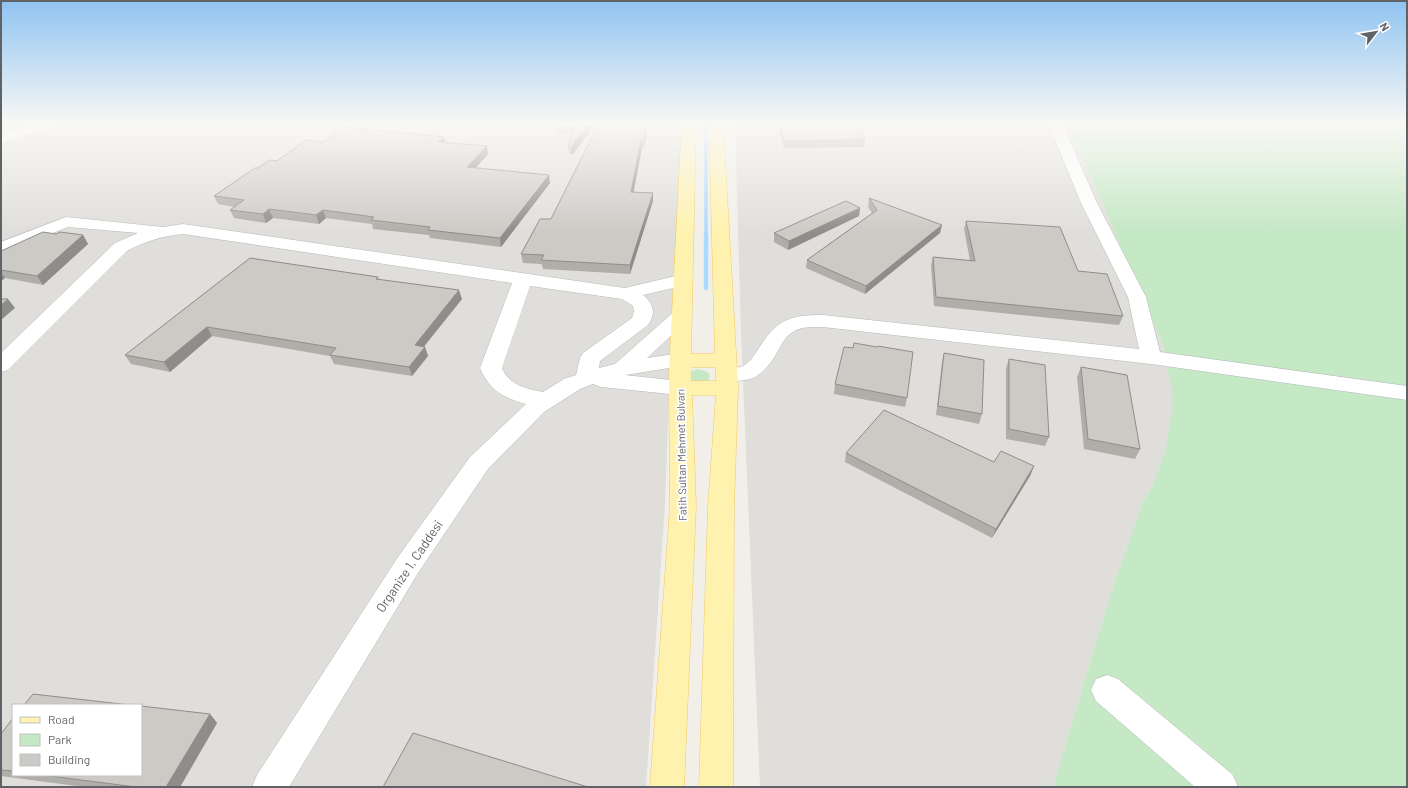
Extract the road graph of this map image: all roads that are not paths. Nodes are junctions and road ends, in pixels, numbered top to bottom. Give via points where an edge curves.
1 (688, 160) edge
2 (718, 160) edge
3 (1071, 160) edge
4 (168, 231) junction
5 (1, 248) edge
6 (523, 279) junction
7 (684, 280) junction
8 (625, 294) junction
9 (683, 314) junction
10 (1151, 357) junction
11 (681, 360) junction
12 (1, 365) edge
13 (622, 369) junction
14 (727, 374) junction
15 (586, 378) junction
16 (680, 388) junction
17 (1407, 393) edge
18 (547, 400) junction
19 (1107, 690) dead end
20 (268, 787) edge
21 (667, 787) edge
22 (716, 787) edge
23 (1221, 787) edge

1 - 7 main road, Fatih Sultan Mehmet Bulvarı
2 - 14 main road
3 - 10 street via 1089,203 1137,297
4 - 5 street via 66,222
4 - 6 street via 183,230
4 - 12 street via 143,237 121,247
6 - 8 street
6 - 18 street via 491,368 496,379 507,389
7 - 8 street
7 - 9 main road, Fatih Sultan Mehmet Bulvarı
8 - 15 street via 641,303 644,312 641,321 590,358
9 - 11 main road, Fatih Sultan Mehmet Bulvarı
9 - 13 street
10 - 14 street via 824,321 794,325 782,330 753,370 744,374
10 - 17 street
11 - 13 street, Organize 1. Caddesi
11 - 14 main road
11 - 16 main road, Fatih Sultan Mehmet Bulvarı
13 - 15 street, Organize 1. Caddesi
14 - 16 main road
14 - 22 main road via 721,507
15 - 16 street
15 - 18 street, Organize 1. Caddesi
16 - 21 main road, Fatih Sultan Mehmet Bulvarı via 683,506
18 - 20 street, Organize 1. Caddesi via 536,407 479,463 408,565
19 - 23 street

